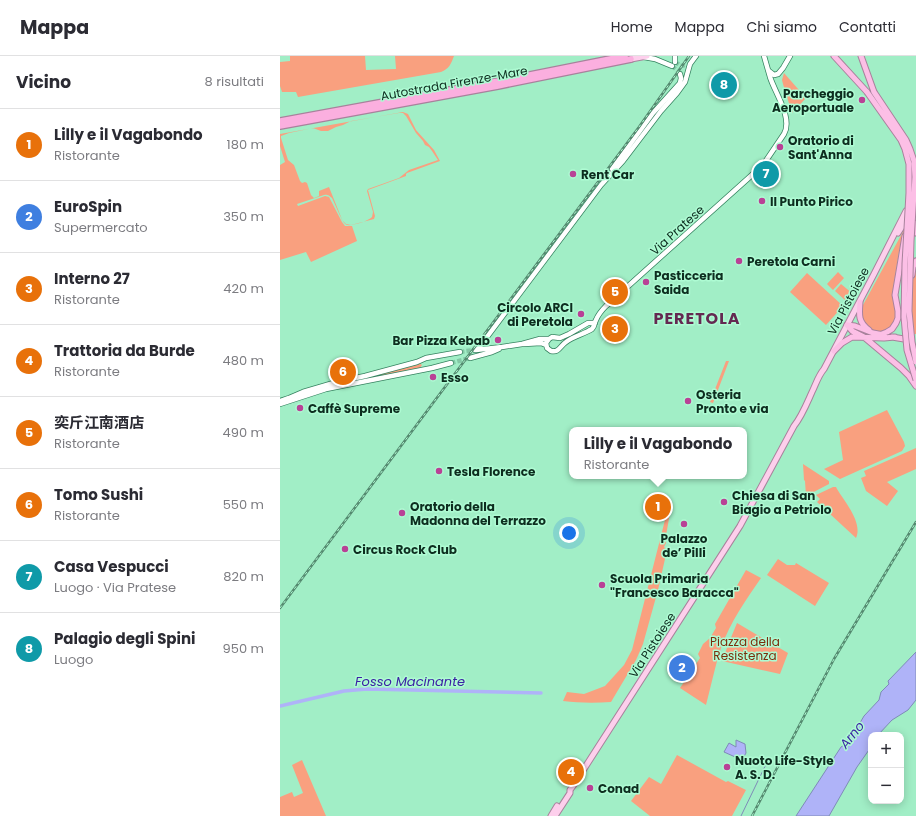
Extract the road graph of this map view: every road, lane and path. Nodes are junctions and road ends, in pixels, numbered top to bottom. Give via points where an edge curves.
1 (625, 56) edge
2 (675, 56) edge
3 (696, 56) edge
4 (764, 56) edge
5 (790, 56) edge
6 (834, 56) edge
7 (861, 56) edge
8 (644, 57) edge
9 (631, 60) joint
10 (692, 61) junction
11 (675, 62) dead end
12 (685, 65) dead end
13 (672, 66) tunnel mouth
14 (768, 70) junction
15 (680, 74) dead end
16 (280, 121) edge
17 (280, 126) edge
18 (601, 185) junction
19 (906, 211) dead end
20 (913, 217) junction
21 (906, 222) dead end
22 (907, 230) junction
23 (916, 233) edge
24 (890, 243) junction
25 (916, 261) edge
26 (909, 290) junction
27 (860, 302) junction
28 (595, 323) junction
29 (847, 325) junction
30 (873, 333) junction
31 (882, 334) junction
32 (864, 337) junction
33 (895, 337) junction
34 (556, 338) junction
35 (904, 338) dead end
36 (549, 339) junction
37 (522, 344) junction
38 (546, 345) junction
39 (561, 346) junction
40 (502, 347) junction
41 (834, 351) junction
42 (460, 352) tunnel mouth
43 (470, 358) tunnel mouth
44 (916, 362) edge
45 (451, 363) tunnel mouth
46 (916, 380) edge
47 (916, 386) edge
48 (280, 401) edge
49 (280, 404) edge
50 (570, 790) junction
51 (551, 816) edge
52 (555, 816) edge

1 - 16 highway, Autostrada Firenze-Mare
2 - 11 main road
3 - 10 main road
4 - 14 main road, Via Pratese
5 - 14 main road via 778,74 774,75
6 - 22 highway, bridge via 867,92 901,140 910,164
7 - 20 highway, bridge via 874,92 912,153 915,168
8 - 9 main road
8 - 13 main road
9 - 17 highway, Autostrada Firenze-Mare
10 - 12 main road
10 - 18 main road via 681,88
14 - 28 main road, Via Pratese via 787,125 784,134 763,165 606,306
15 - 18 main road via 680,82 653,113
18 - 40 main road via 482,345 475,350
19 - 24 main road, Via Pistoiese
20 - 23 highway, bridge
20 - 26 highway, bridge
21 - 24 main road, Via Pistoiese
22 - 31 highway, bridge via 895,295 898,319 891,330
22 - 46 highway, bridge via 904,323 907,350
24 - 27 main road, Via Pistoiese
25 - 26 highway, bridge
26 - 44 highway, bridge via 910,330
27 - 29 main road, Via Pistoiese
27 - 30 highway via 861,321
28 - 34 main road via 588,323 563,337
28 - 39 main road, Via Pratese via 591,330
29 - 30 highway
29 - 32 highway via 852,331
29 - 41 main road, Via Pistoiese
30 - 31 highway
31 - 33 highway
32 - 33 highway
32 - 41 highway via 850,338
32 - 47 highway via 906,372
33 - 35 highway
34 - 36 main road
34 - 39 main road
36 - 37 main road
36 - 38 main road
37 - 38 main road
37 - 40 main road
38 - 39 main road via 554,352
40 - 43 main road
41 - 50 main road, Via Pistoiese via 740,526
42 - 48 main road via 426,358 337,382
45 - 49 main road via 326,389
50 - 51 main road, Via Pistoiese
50 - 52 main road, Via Pistoiese

